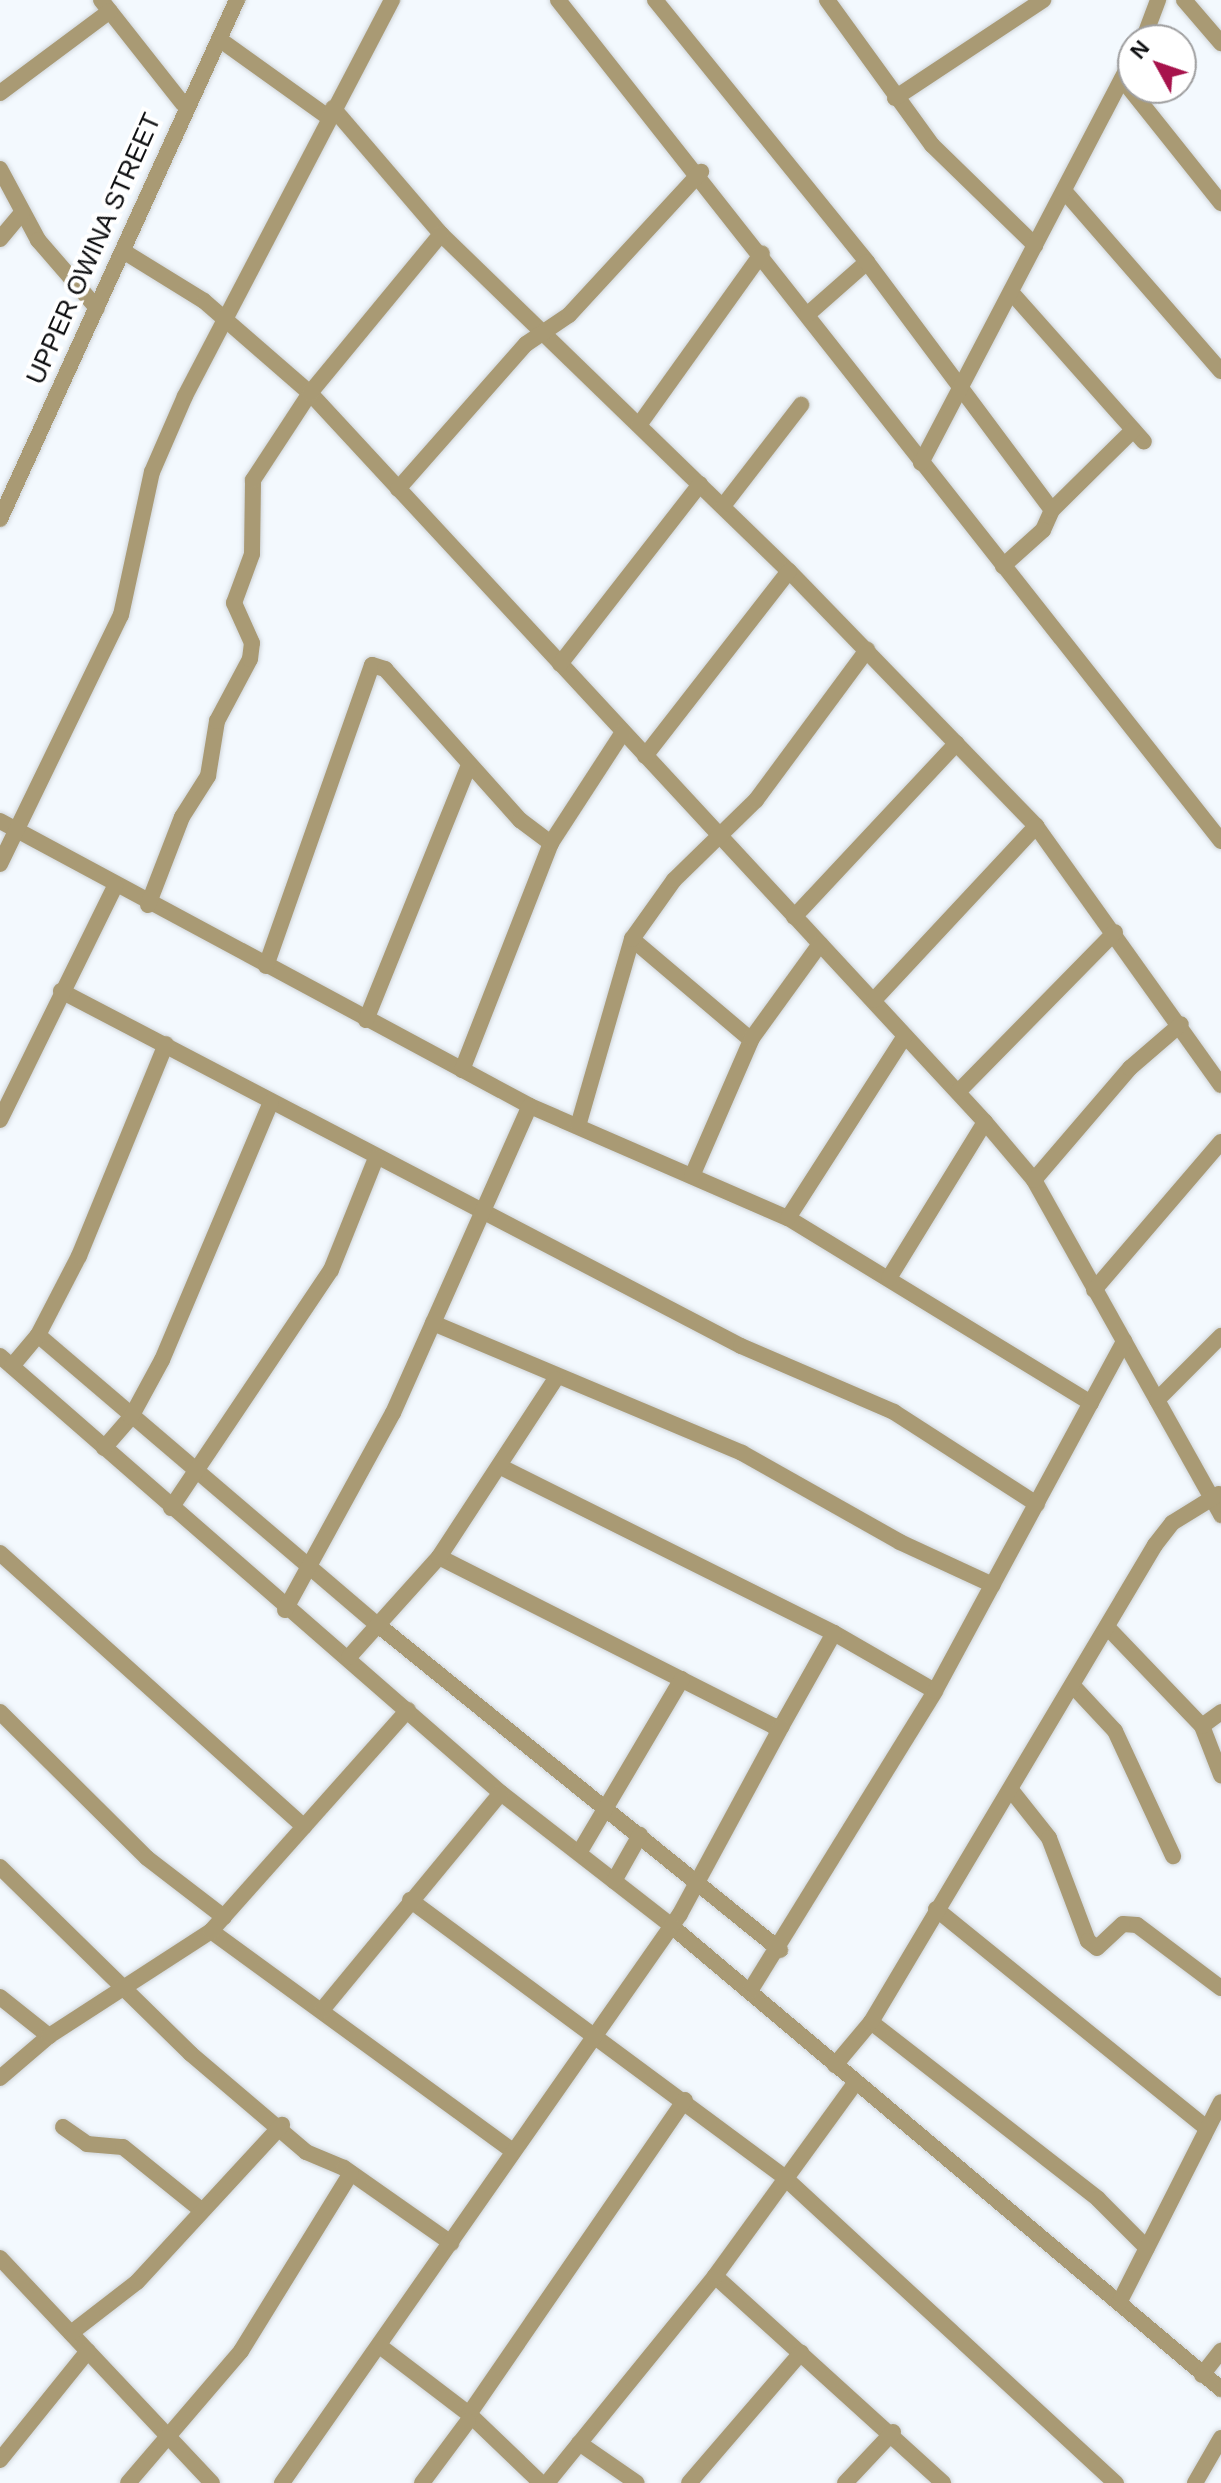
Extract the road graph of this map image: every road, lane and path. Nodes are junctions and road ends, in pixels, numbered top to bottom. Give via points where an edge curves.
1 (237, 0) edge
2 (392, 0) edge
3 (558, 0) edge
4 (655, 0) edge
5 (1043, 0) edge
6 (1158, 0) edge
7 (1184, 0) edge
8 (832, 2) edge
9 (106, 5) edge
10 (1149, 24) edge
11 (219, 39) junction
12 (1221, 43) edge
13 (1117, 89) edge
14 (0, 93) edge
15 (895, 98) junction
16 (183, 104) junction
17 (1142, 104) edge
18 (331, 112) junction
19 (0, 169) edge
20 (701, 172) junction
21 (1066, 193) junction
22 (1221, 203) edge
23 (22, 213) junction
24 (441, 234) junction
25 (0, 239) edge
26 (1035, 245) junction
27 (123, 251) junction
28 (762, 253) junction
29 (867, 262) junction
30 (1011, 292) junction
31 (97, 308) junction
32 (808, 314) junction
33 (223, 318) junction
34 (547, 332) junction
35 (1221, 371) edge
36 (960, 389) junction
37 (310, 393) junction
38 (801, 405) dead end
39 (639, 425) junction
40 (921, 463) junction
41 (700, 484) junction
42 (398, 489) junction
43 (723, 506) junction
44 (1052, 510) junction
45 (0, 519) edge
46 (1003, 566) junction
47 (789, 571) junction
48 (867, 650) junction
49 (560, 664) junction
50 (623, 732) junction
51 (957, 743) junction
52 (645, 756) junction
53 (469, 765) junction
54 (0, 821) edge
55 (1036, 826) junction
56 (18, 831) junction
57 (717, 833) junction
58 (1221, 841) edge
59 (551, 843) junction
60 (0, 864) edge
61 (115, 886) junction
62 (148, 905) junction
63 (794, 917) junction
64 (1115, 932) junction
65 (632, 939) junction
66 (820, 944) junction
67 (266, 966) junction
68 (61, 991) junction
69 (874, 1000) junction
70 (366, 1020) junction
71 (1181, 1024) junction
72 (905, 1036) junction
73 (751, 1040) junction
74 (166, 1044) junction
75 (462, 1070) junction
76 (1221, 1085) edge
77 (958, 1092) junction
78 (271, 1102) junction
79 (530, 1106) junction
80 (0, 1120) edge
81 (985, 1122) junction
82 (578, 1126) junction
83 (1221, 1142) edge
84 (376, 1158) junction
85 (692, 1176) junction
86 (1034, 1180) junction
87 (481, 1205) junction
88 (788, 1218) junction
89 (889, 1278) junction
90 (1094, 1290) junction
91 (433, 1323) junction
92 (38, 1335) junction
93 (1221, 1336) edge
94 (1124, 1341) junction
95 (6, 1361) edge
96 (555, 1380) junction
97 (1157, 1400) junction
98 (1091, 1403) junction
99 (131, 1417) junction
100 (104, 1448) junction
101 (501, 1467) junction
102 (198, 1474) junction
103 (1216, 1495) edge
104 (1037, 1504) junction
105 (171, 1508) junction
106 (1221, 1515) edge
107 (0, 1553) edge
108 (439, 1557) junction
109 (310, 1567) junction
110 (993, 1585) junction
111 (285, 1610) junction
112 (378, 1625) junction
113 (1109, 1629) junction
114 (834, 1633) junction
115 (349, 1657) junction
116 (682, 1679) junction
117 (1074, 1687) junction
118 (935, 1691) junction
119 (408, 1710) junction
120 (0, 1712) edge
121 (1221, 1712) edge
122 (1202, 1726) junction
123 (781, 1727) junction
124 (1221, 1775) edge
125 (1011, 1790) junction
126 (501, 1793) junction
127 (608, 1809) junction
128 (304, 1827) junction
129 (640, 1835) junction
130 (579, 1853) junction
131 (1173, 1856) dead end
132 (0, 1867) edge
133 (614, 1881) junction
134 (696, 1883) junction
135 (410, 1900) junction
136 (936, 1909) junction
137 (224, 1917) junction
138 (669, 1924) junction
139 (211, 1931) junction
140 (780, 1950) junction
141 (124, 1988) junction
142 (1221, 1988) edge
143 (750, 1991) junction
144 (0, 1997) edge
145 (322, 2010) junction
146 (871, 2022) junction
147 (596, 2033) junction
148 (49, 2036) junction
149 (835, 2065) junction
150 (0, 2078) edge
151 (855, 2083) junction
152 (685, 2100) junction
153 (1221, 2102) edge
154 (282, 2125) junction
155 (63, 2127) dead end
156 (1206, 2128) junction
157 (513, 2151) junction
158 (351, 2173) junction
159 (784, 2177) junction
160 (201, 2210) junction
161 (451, 2243) junction
162 (1147, 2248) junction
163 (0, 2258) edge
164 (715, 2276) junction
165 (1119, 2303) junction
166 (71, 2333) junction
167 (381, 2347) junction
168 (88, 2351) junction
169 (1221, 2351) edge
170 (801, 2353) junction
171 (1202, 2375) junction
172 (1221, 2389) edge
173 (468, 2417) junction
174 (893, 2432) junction
175 (165, 2436) junction
176 (1221, 2438) edge
177 (579, 2443) junction
178 (0, 2460) edge
179 (128, 2483) edge
180 (212, 2483) edge
181 (282, 2483) edge
182 (422, 2483) edge
183 (544, 2483) edge
184 (637, 2483) edge
185 (689, 2483) edge
186 (845, 2483) edge
187 (943, 2483) edge
188 (1116, 2483) edge
189 (1195, 2483) edge

1 - 11 street, UPPER OWINA STREET
2 - 18 street
3 - 20 street
4 - 29 street
5 - 15 street
6 - 10 street
7 - 12 street
8 - 15 street
9 - 14 street
9 - 16 street
11 - 16 street, UPPER OWINA STREET
11 - 18 street
13 - 21 street
15 - 26 street via 932,145
16 - 27 street, UPPER OWINA STREET
17 - 22 street
18 - 24 street
18 - 33 street via 282,221
19 - 23 street
20 - 28 street
20 - 34 street
21 - 26 street
21 - 35 street
23 - 25 street
23 - 31 street
24 - 34 street
24 - 37 street
26 - 30 street
27 - 31 street, UPPER OWINA STREET
27 - 33 street
28 - 32 street
28 - 39 street
29 - 32 street
29 - 36 street
30 - 36 street
30 - 44 street via 1139,436
31 - 45 street, UPPER OWINA STREET
32 - 40 street
33 - 37 street
33 - 56 street via 152,472 121,615
34 - 39 street
34 - 42 street via 526,344
36 - 40 street
36 - 44 street
37 - 42 street
37 - 62 street via 253,480 252,554 234,603 252,643 250,659 217,721 208,776 182,817
38 - 43 street
39 - 41 street
40 - 46 street
41 - 43 street
41 - 49 street
42 - 49 street
43 - 47 street
44 - 46 street via 1043,530
46 - 58 street
47 - 48 street
47 - 52 street
48 - 51 street
48 - 57 street via 756,800
49 - 50 street
50 - 52 street
50 - 59 street
51 - 55 street
51 - 63 street
52 - 57 street
53 - 59 street
53 - 67 street via 385,669 364,670
53 - 70 street
54 - 56 street
55 - 64 street
55 - 69 street
56 - 60 street
56 - 61 street
57 - 63 street
57 - 65 street
59 - 75 street
61 - 62 street
61 - 68 street
62 - 67 street
63 - 66 street
64 - 71 street
64 - 77 street
65 - 73 street
65 - 82 street
66 - 69 street
66 - 73 street
67 - 70 street
68 - 74 street
68 - 80 street
69 - 72 street
70 - 75 street
71 - 76 street
71 - 86 street via 1130,1068
72 - 77 street
72 - 88 street
73 - 85 street
74 - 78 street
74 - 92 street via 79,1256
75 - 79 street
77 - 81 street
78 - 84 street
78 - 99 street
79 - 82 street
79 - 87 street
81 - 86 street
81 - 89 street
82 - 85 street
83 - 90 street
84 - 87 street
84 - 102 street via 331,1270
85 - 88 street
86 - 90 street
87 - 91 street
87 - 104 street via 741,1346 894,1412
88 - 89 street
89 - 98 street
90 - 94 street
91 - 96 street
91 - 109 street
92 - 95 street
92 - 99 street
93 - 97 street
94 - 97 street
94 - 98 street
95 - 100 street
96 - 101 street
96 - 110 street via 742,1453 900,1542
97 - 103 street
98 - 104 street
99 - 100 street
99 - 102 street
100 - 105 street
101 - 108 street
101 - 114 street
102 - 105 street
102 - 109 street
103 - 106 street
103 - 113 street via 1155,1545
104 - 110 street
105 - 111 street
107 - 128 street
108 - 112 street
108 - 116 street
109 - 111 street
109 - 112 street
110 - 118 street
111 - 115 street
112 - 115 street
112 - 127 street
113 - 117 street
113 - 122 street
114 - 118 street
114 - 123 street
115 - 119 street
116 - 123 street
116 - 127 street
117 - 125 street
117 - 131 street via 1115,1731
118 - 140 street
119 - 126 street
119 - 128 street
120 - 137 street via 147,1858
121 - 122 street
122 - 124 street
123 - 134 street
125 - 136 street
125 - 142 street via 1049,1838 1088,1941 1097,1948 1123,1924 1137,1925
126 - 130 street
126 - 135 street
127 - 129 street
127 - 130 street
128 - 137 street
129 - 133 street
129 - 134 street
130 - 133 street
132 - 141 street
133 - 138 street
134 - 138 street
134 - 140 street
135 - 145 street
135 - 147 street
136 - 146 street
136 - 156 street
137 - 139 street
138 - 143 street
138 - 147 street
139 - 141 street
139 - 145 street
140 - 143 street
141 - 148 street
141 - 154 street
143 - 149 street
144 - 148 street
145 - 157 street
146 - 149 street
146 - 162 street via 1098,2199
147 - 152 street
147 - 157 street
148 - 150 street
149 - 151 street
151 - 159 street
151 - 165 street
152 - 159 street
152 - 173 street
153 - 156 street
154 - 158 street via 313,2156
154 - 160 street
155 - 160 street via 87,2144 123,2147
156 - 162 street
157 - 161 street
158 - 161 street
158 - 175 street via 241,2351
159 - 164 street
159 - 188 street
160 - 166 street via 137,2282
161 - 167 street
162 - 165 street
163 - 166 street
164 - 170 street
164 - 177 street
165 - 171 street
166 - 168 street
167 - 173 street
167 - 181 street
168 - 175 street
168 - 178 street
169 - 171 street
170 - 174 street
170 - 185 street
171 - 172 street
173 - 182 street
173 - 183 street
174 - 186 street
174 - 187 street
175 - 179 street
175 - 180 street
176 - 189 street
177 - 183 street
177 - 184 street

